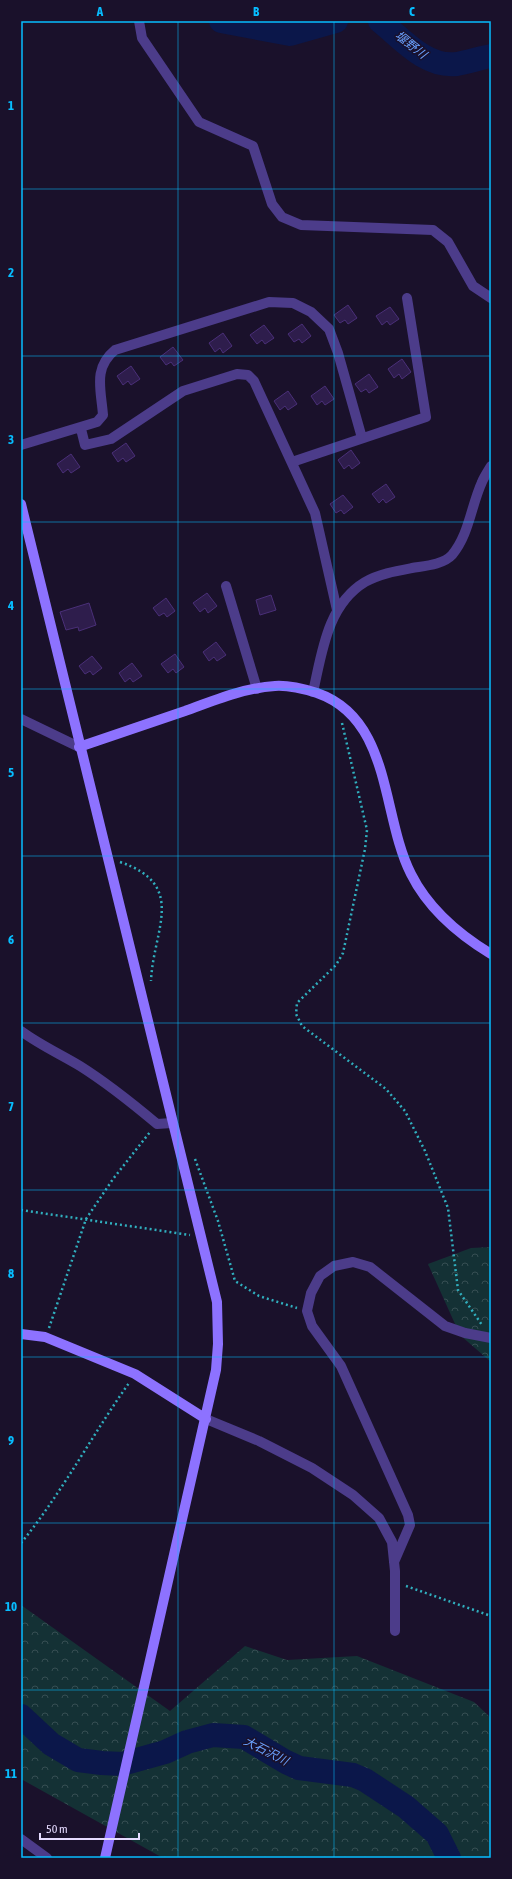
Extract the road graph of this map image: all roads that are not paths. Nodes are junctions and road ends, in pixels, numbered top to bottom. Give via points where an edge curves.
1 (139, 21) edge
2 (407, 298) dead end
3 (491, 298) edge
4 (81, 428) junction
5 (362, 438) junction
6 (21, 445) edge
7 (292, 462) junction
8 (491, 466) edge
9 (21, 504) edge
10 (226, 586) dead end
11 (338, 610) junction
12 (257, 688) junction
13 (313, 692) junction
14 (21, 719) edge
15 (79, 747) junction
16 (491, 954) edge
17 (21, 1031) edge
18 (172, 1123) junction
19 (21, 1334) edge
20 (490, 1337) edge
21 (206, 1419) junction
22 (394, 1562) junction
23 (395, 1631) dead end
24 (21, 1840) edge
25 (47, 1858) edge
26 (104, 1858) edge

1 - 3 street via 142,38 199,122 254,146 272,204 282,216 301,225 433,230 448,242 473,286
2 - 5 street via 426,418
4 - 5 street via 98,422 103,414 101,367 115,350 269,302 292,303 312,312 329,329
4 - 6 street
4 - 7 street via 85,445 111,439 183,390 237,374 248,375 254,381
5 - 7 street
7 - 11 street via 315,513
8 - 11 street via 482,482 461,541 451,557 432,564 390,572 365,582 346,597
9 - 15 street
10 - 12 street
11 - 13 street via 325,640
12 - 13 street via 277,686 302,688
12 - 15 street via 241,691
13 - 16 street via 343,707 370,742 380,768 400,843 410,872 422,893 440,915 466,938
14 - 15 street
15 - 18 street
17 - 18 street via 128,1099 157,1124
18 - 21 street via 217,1302 216,1370
19 - 21 street via 45,1337 135,1374
20 - 22 street via 465,1333 445,1326 370,1267 353,1262 334,1266 320,1276 311,1293 307,1311 312,1326 342,1366 408,1515 410,1525
21 - 22 street via 259,1441 312,1468 353,1495 379,1518 392,1542
21 - 26 street
22 - 23 street
24 - 25 street

